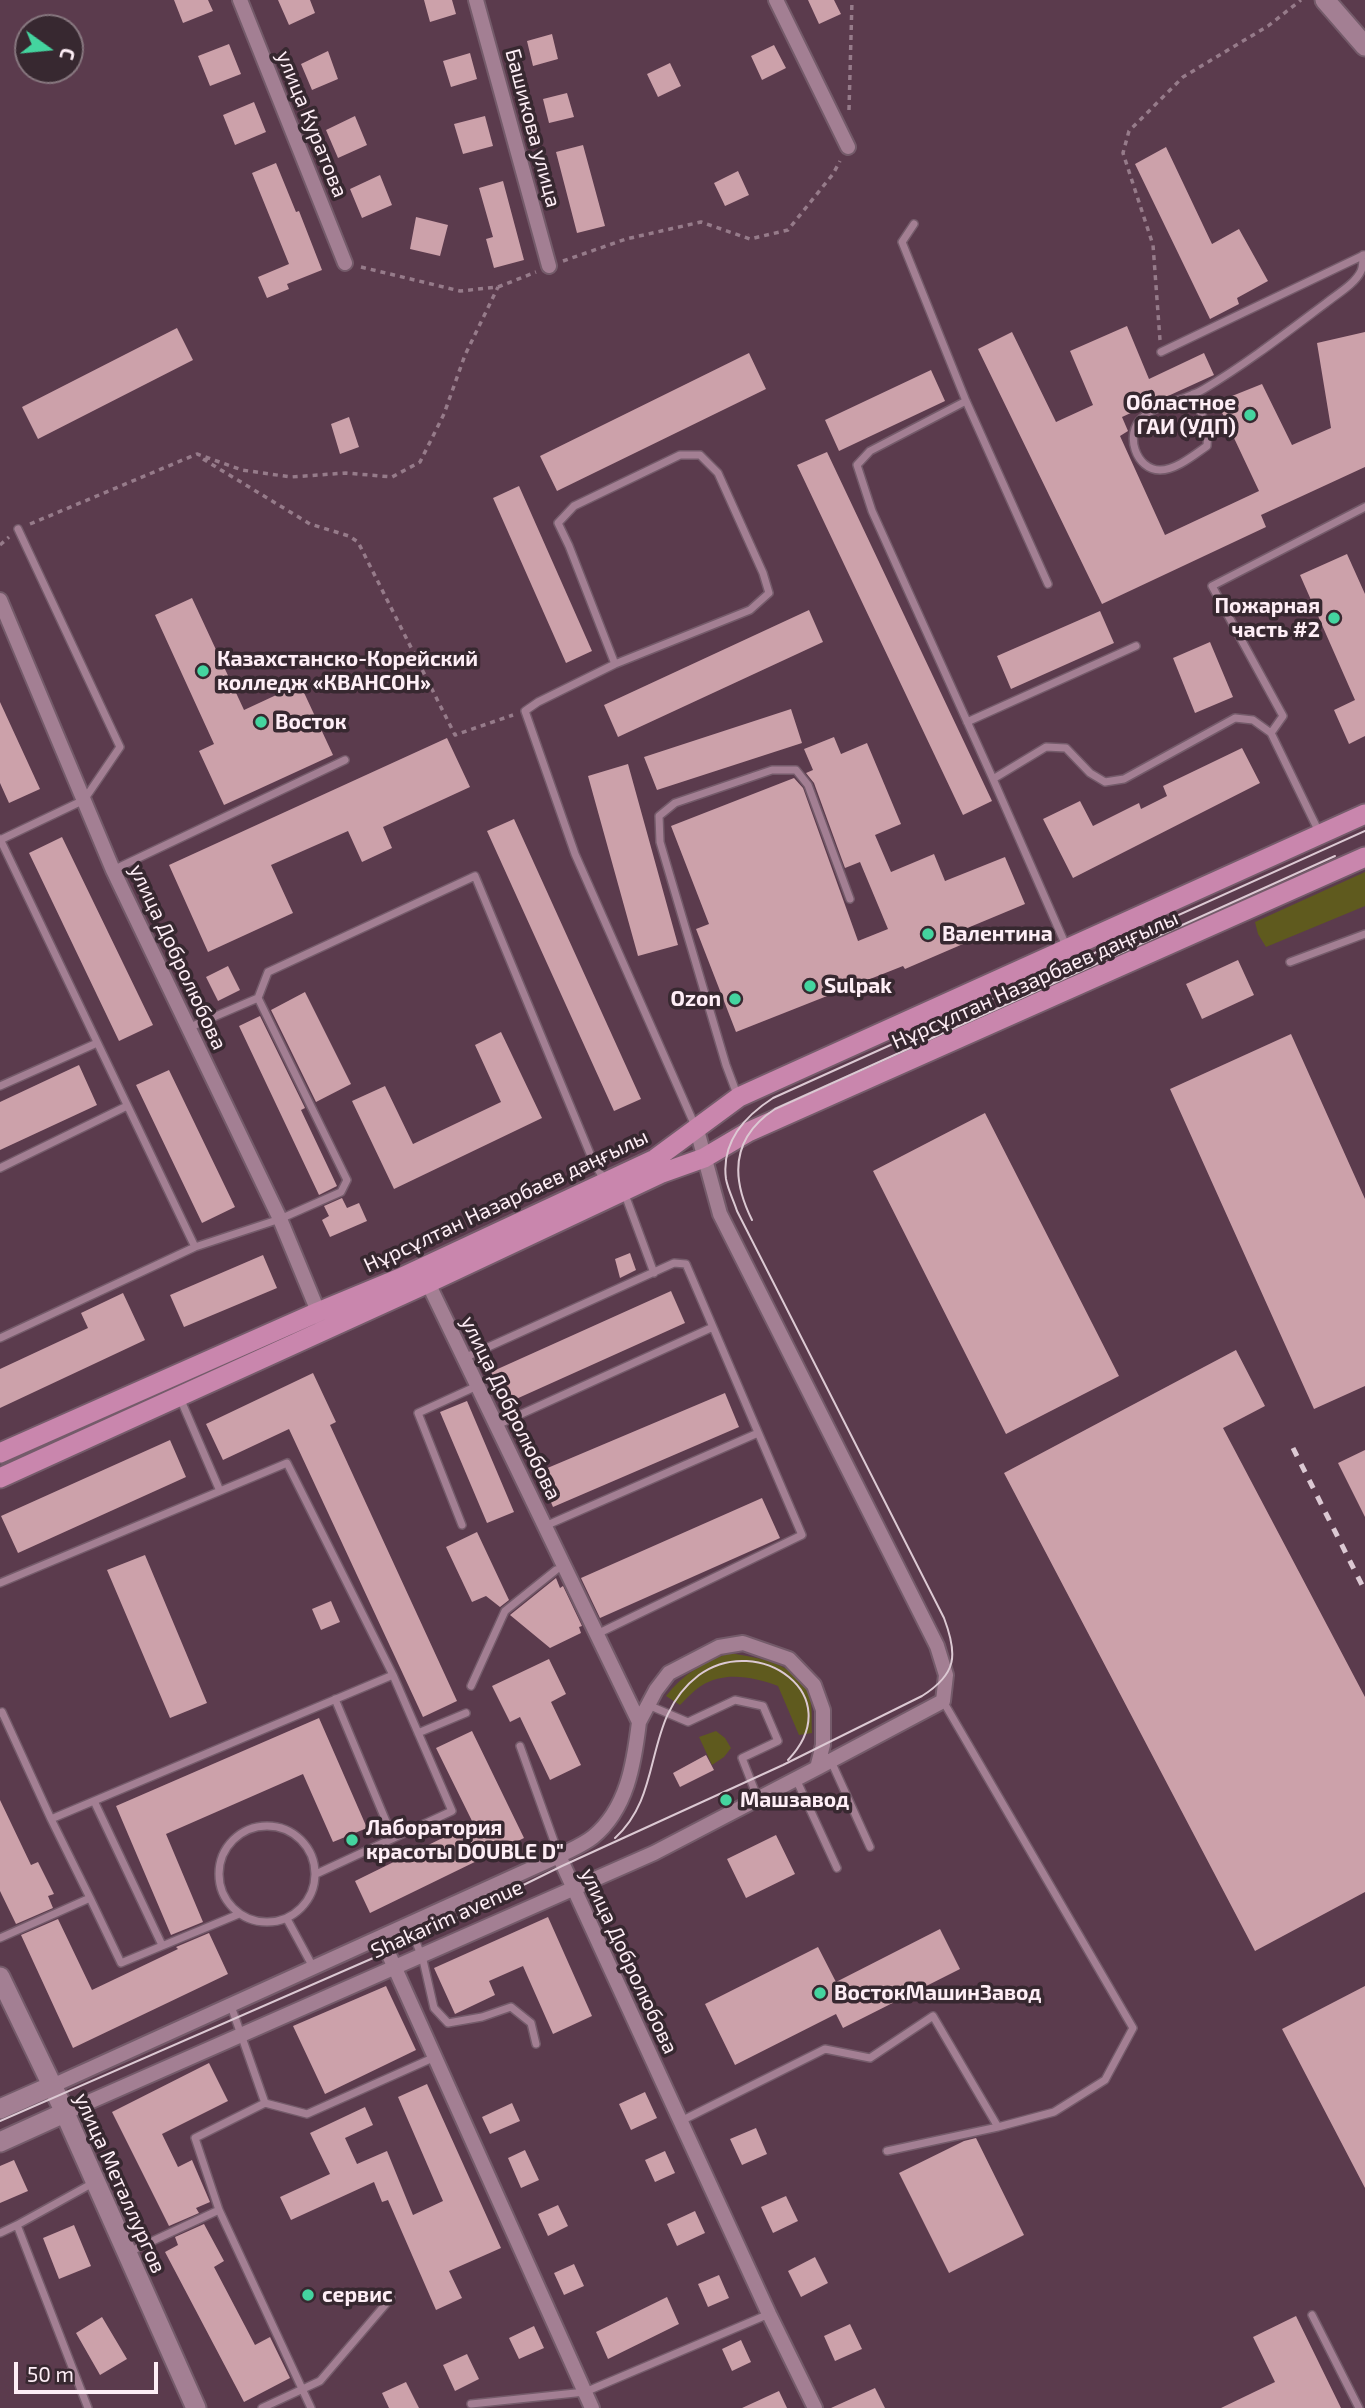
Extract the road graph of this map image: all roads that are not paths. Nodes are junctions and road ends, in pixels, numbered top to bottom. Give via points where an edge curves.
1 (240, 0) edge
2 (476, 0) edge
3 (776, 0) edge
4 (1325, 0) edge
5 (1365, 46) edge
6 (848, 147) road end
7 (915, 224) dead end
8 (1364, 255) edge
9 (345, 263) road end
10 (549, 266) road end
11 (1161, 352) road end
12 (1193, 394) junction
13 (966, 401) junction
14 (1365, 507) edge
15 (18, 529) road end
16 (1048, 584) dead end
17 (0, 600) edge
18 (1136, 646) dead end
19 (615, 664) junction
20 (967, 723) junction
21 (1271, 733) junction
22 (345, 760) dead end
23 (993, 779) junction
24 (84, 800) junction
25 (1365, 814) edge
26 (1320, 834) junction
27 (0, 839) edge
28 (1365, 857) edge
29 (113, 870) junction
30 (850, 899) dead end
31 (1365, 934) edge
32 (1067, 949) junction
33 (1290, 962) dead end
34 (258, 998) junction
35 (188, 1028) junction
36 (97, 1043) junction
37 (0, 1086) edge
38 (738, 1097) junction
39 (127, 1106) junction
40 (696, 1130) junction
41 (704, 1158) junction
42 (0, 1168) edge
43 (605, 1182) junction
44 (624, 1191) junction
45 (279, 1219) junction
46 (195, 1247) junction
47 (654, 1273) junction
48 (428, 1283) junction
49 (322, 1320) junction
50 (713, 1327) junction
51 (0, 1338) edge
52 (464, 1358) junction
53 (477, 1386) junction
54 (180, 1397) junction
55 (496, 1426) junction
56 (758, 1433) junction
57 (0, 1453) edge
58 (0, 1478) edge
59 (220, 1491) junction
60 (462, 1525) dead end
61 (545, 1526) junction
62 (555, 1570) dead end
63 (0, 1583) edge
64 (597, 1634) junction
65 (393, 1675) junction
66 (471, 1686) dead end
67 (335, 1699) junction
68 (943, 1701) junction
69 (648, 1705) junction
70 (1, 1711) edge
71 (466, 1713) dead end
72 (639, 1722) junction
73 (418, 1733) junction
74 (520, 1745) dead end
75 (831, 1761) junction
76 (817, 1768) junction
77 (796, 1779) junction
78 (758, 1799) junction
79 (94, 1801) junction
80 (51, 1819) junction
81 (393, 1838) junction
82 (870, 1847) dead end
83 (559, 1856) junction
84 (837, 1868) dead end
85 (316, 1874) junction
86 (573, 1888) junction
87 (90, 1898) junction
88 (239, 1914) junction
89 (287, 1919) junction
90 (409, 1924) junction
91 (381, 1937) junction
92 (0, 1938) edge
93 (162, 1945) junction
94 (421, 1955) junction
95 (395, 1967) junction
96 (313, 1968) junction
97 (0, 1977) edge
98 (231, 2005) junction
99 (242, 2034) junction
100 (536, 2043) dead end
101 (435, 2057) junction
102 (52, 2086) junction
103 (265, 2103) junction
104 (0, 2109) edge
105 (64, 2113) junction
106 (680, 2121) junction
107 (998, 2127) junction
108 (0, 2142) edge
109 (887, 2151) dead end
110 (94, 2182) junction
111 (219, 2210) junction
112 (17, 2225) junction
113 (0, 2233) edge
114 (125, 2253) junction
115 (391, 2298) dead end
116 (769, 2314) junction
117 (1312, 2315) dead end
118 (302, 2389) junction
119 (585, 2392) junction
120 (471, 2404) dead end
121 (88, 2408) edge
122 (196, 2408) edge
123 (262, 2408) edge
124 (311, 2408) edge
125 (592, 2408) edge
126 (815, 2408) edge
127 (1359, 2408) edge

1 - 9 street, улица Куратова
2 - 10 street, Башикова улица
3 - 6 street
4 - 5 street
7 - 13 lane via 902,242
8 - 11 lane
8 - 12 lane via 1362,271 1345,288
12 - 12 lane via 1208,429 1207,446 1162,470 1147,467 1137,455 1133,437 1139,420
13 - 16 lane
13 - 20 lane via 870,451 857,465 872,511
14 - 21 lane via 1212,586 1283,716
15 - 24 lane via 120,747
17 - 24 street, улица Добролюбова
18 - 20 lane
19 - 19 lane via 750,610 769,593 718,473 700,455 680,455 574,506 558,523
19 - 40 lane via 525,712 575,854
20 - 23 lane
21 - 23 lane via 1253,720 1235,718 1124,779 1105,782 1066,748 1046,747
21 - 26 lane
22 - 29 lane
23 - 32 lane
24 - 27 lane
24 - 29 street, улица Добролюбова
25 - 26 main road, Нұрсұлтан Назарбаев даңғылы
26 - 32 main road, Нұрсұлтан Назарбаев даңғылы
27 - 36 lane
28 - 41 main road, Нұрсұлтан Назарбаев даңғылы via 748,1132
29 - 35 street, улица Добролюбова
30 - 38 lane via 807,785 796,770 772,770 675,803 659,817 660,842
31 - 33 lane
32 - 38 main road, Нұрсұлтан Назарбаев даңғылы
34 - 35 lane
34 - 43 lane via 268,972 475,876
34 - 45 lane via 347,1180 341,1192
35 - 45 street, улица Добролюбова
36 - 37 lane
36 - 39 lane
38 - 40 main road, Нұрсұлтан Назарбаев даңғылы
39 - 42 lane
39 - 46 lane
40 - 41 street
40 - 43 main road, Нұрсұлтан Назарбаев даңғылы via 655,1159
41 - 44 main road, Нұрсұлтан Назарбаев даңғылы
41 - 68 street via 720,1214 937,1646 946,1675
43 - 49 main road, Нұрсұлтан Назарбаев даңғылы via 400,1278
44 - 47 lane
44 - 48 main road, Нұрсұлтан Назарбаев даңғылы
45 - 46 lane
45 - 49 street, улица Добролюбова
46 - 51 lane
47 - 50 lane via 674,1263 686,1264
47 - 52 lane
48 - 49 main road, Нұрсұлтан Назарбаев даңғылы
48 - 52 street, улица Добролюбова
49 - 54 main road, Нұрсұлтан Назарбаев даңғылы
49 - 57 main road, Нұрсұлтан Назарбаев даңғылы
50 - 55 lane
50 - 56 lane
52 - 53 street, улица Добролюбова
53 - 55 street, улица Добролюбова
53 - 60 lane via 418,1413
54 - 58 main road, Нұрсұлтан Назарбаев даңғылы
54 - 59 lane
55 - 61 street, улица Добролюбова
56 - 61 lane
56 - 64 lane via 802,1535
59 - 63 lane
59 - 65 lane via 288,1463
61 - 64 street, улица Добролюбова
62 - 66 lane via 505,1611
64 - 72 street, улица Добролюбова
65 - 67 lane
65 - 73 lane
67 - 79 lane
67 - 81 lane
68 - 75 street, Shakarim avenue
68 - 107 lane via 1133,2028 1105,2080 1054,2112
69 - 72 street
69 - 76 street via 669,1673 694,1658 743,1643 766,1649 789,1659 814,1685 823,1710 823,1745
69 - 78 lane via 688,1722 735,1700 763,1706 778,1741 742,1758
70 - 80 lane
71 - 73 lane
72 - 83 street, улица Добролюбова via 625,1794 609,1822 591,1839
73 - 81 lane via 452,1811
74 - 83 lane
75 - 76 street, Shakarim avenue
75 - 82 lane
76 - 77 street, Shakarim avenue
77 - 78 street, Shakarim avenue
77 - 84 lane
78 - 86 street, Shakarim avenue via 654,1853
79 - 80 lane
79 - 93 lane
80 - 87 lane
81 - 85 lane
83 - 86 street, улица Добролюбова
83 - 90 street, Shakarim avenue
85 - 88 lane via 312,1854 300,1838 283,1828 263,1825 244,1831 229,1843 220,1861 218,1881 225,1900
85 - 89 lane via 306,1903
86 - 94 street, Shakarim avenue
86 - 106 street, улица Добролюбова
87 - 92 lane
87 - 93 lane via 121,1963
88 - 89 lane via 262,1923
88 - 93 lane
89 - 96 lane
90 - 91 street, Shakarim avenue
90 - 94 lane
91 - 95 street
91 - 96 street, Shakarim avenue
94 - 95 street, Shakarim avenue
94 - 100 lane via 434,2008 448,2023 511,2007 531,2023
95 - 99 street, Shakarim avenue
95 - 101 street
96 - 98 street, Shakarim avenue
97 - 102 street, улица Металлургов
98 - 99 lane
98 - 102 street, Shakarim avenue
99 - 103 lane
99 - 105 street, Shakarim avenue
101 - 103 lane via 307,2114
101 - 119 street
102 - 104 street, Shakarim avenue
102 - 105 street, улица Металлургов
103 - 111 lane via 195,2138
105 - 108 street, Shakarim avenue
105 - 110 street, улица Металлургов
106 - 107 lane via 825,2049 870,2058 933,2016
106 - 116 street, улица Добролюбова
107 - 109 lane
110 - 112 lane
110 - 114 street, улица Металлургов
111 - 114 lane
111 - 118 lane
112 - 113 lane
112 - 121 lane
114 - 122 street, улица Металлургов
115 - 118 lane via 320,2381
116 - 119 lane
116 - 126 street, улица Добролюбова
117 - 127 lane
118 - 123 lane
118 - 124 lane
119 - 120 lane
119 - 125 street

